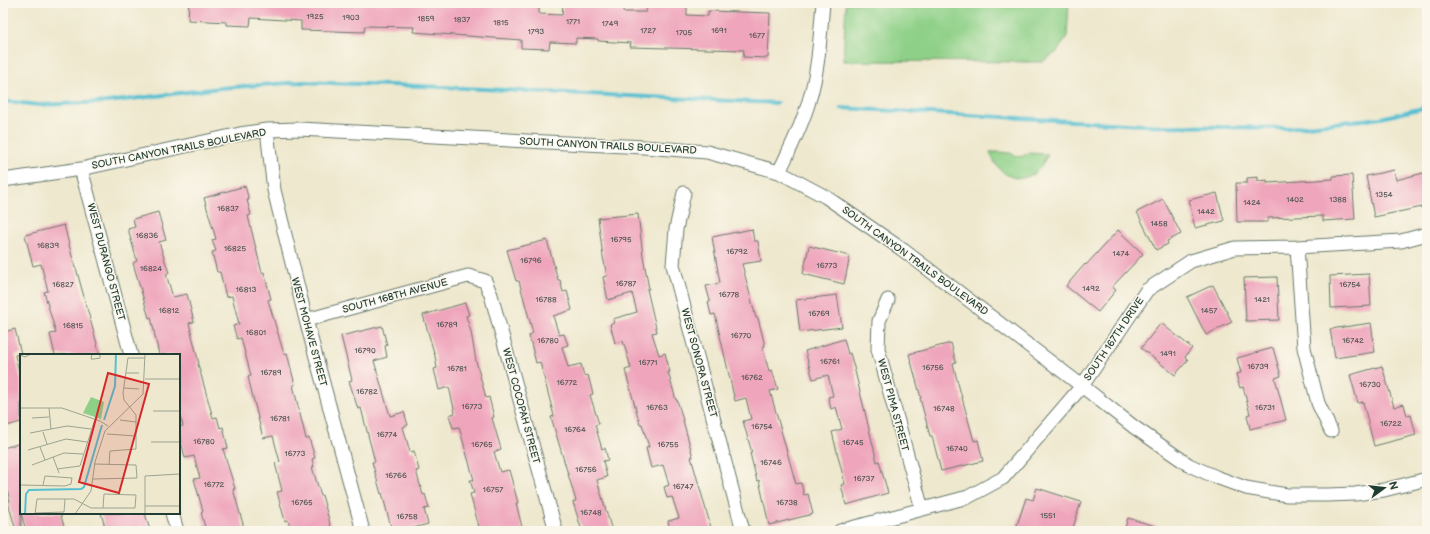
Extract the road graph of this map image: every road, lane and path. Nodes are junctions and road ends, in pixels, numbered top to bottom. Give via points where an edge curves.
1 (823, 3) edge
2 (267, 130) junction
3 (82, 169) junction
4 (779, 172) junction
5 (3, 180) edge
6 (684, 193) dead end
7 (1427, 234) edge
8 (1297, 247) junction
9 (485, 281) joint
10 (888, 300) dead end
11 (306, 320) junction
12 (131, 354) edge
13 (1082, 386) junction
14 (1331, 431) dead end
15 (1427, 479) edge
16 (922, 510) junction
17 (172, 514) edge
18 (177, 531) edge
19 (363, 531) edge
20 (556, 531) edge
21 (743, 531) edge
22 (840, 531) edge

1 - 4 street via 812,89 802,121
2 - 3 street, SOUTH CANYON TRAILS BOULEVARD
2 - 4 street, SOUTH CANYON TRAILS BOULEVARD via 299,129 644,146 707,152
2 - 11 street, WEST MOHAVE STREET via 274,190
3 - 5 street, SOUTH CANYON TRAILS BOULEVARD
3 - 12 street, WEST DURANGO STREET
4 - 13 street, SOUTH CANYON TRAILS BOULEVARD via 826,196 903,250
6 - 21 street, WEST SONORA STREET via 676,229 673,265
7 - 8 street, SOUTH 167TH DRIVE via 1401,241
8 - 13 street, SOUTH 167TH DRIVE via 1235,248 1191,261 1148,290
8 - 14 street via 1304,348 1318,403
9 - 11 street, SOUTH 168TH AVENUE via 468,276
9 - 20 street, WEST COCOPAH STREET
10 - 16 street, WEST PIMA STREET via 879,321 878,348
11 - 19 street, WEST MOHAVE STREET
13 - 15 street, SOUTH CANYON TRAILS BOULEVARD via 1134,428 1189,465 1246,488 1287,495 1327,496 1384,490
13 - 16 street, SOUTH 167TH DRIVE via 1003,478 968,497
16 - 22 street, SOUTH 167TH DRIVE
17 - 18 street

